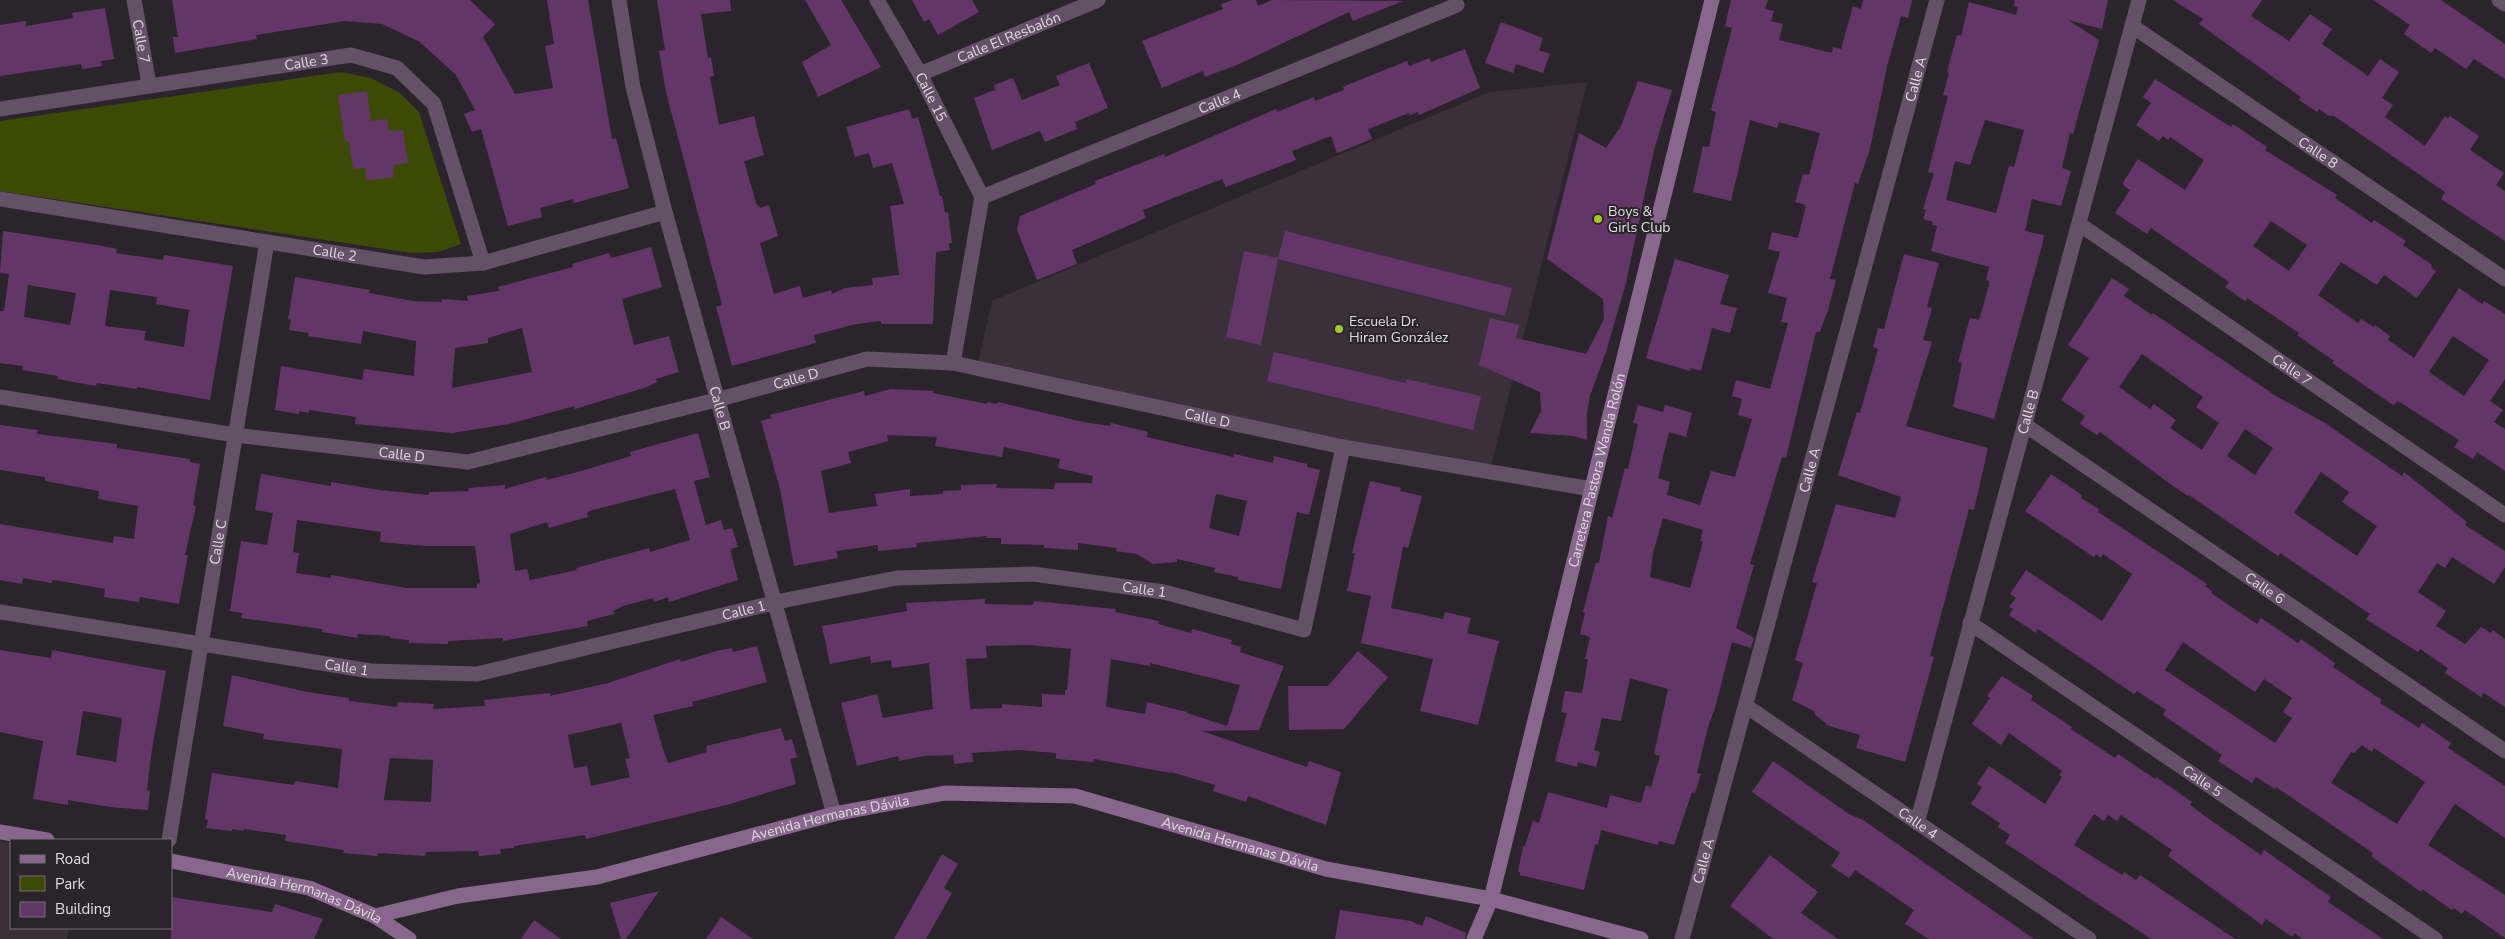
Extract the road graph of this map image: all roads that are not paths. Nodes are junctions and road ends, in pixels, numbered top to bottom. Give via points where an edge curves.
1 (134, 0) edge
2 (619, 0) edge
3 (877, 0) edge
4 (1712, 0) edge
5 (1937, 0) edge
6 (2139, 0) edge
7 (2498, 0) edge
8 (1092, 1) edge
9 (2505, 4) edge
10 (1457, 5) dead end
11 (2132, 26) junction
12 (920, 74) junction
13 (149, 84) junction
14 (0, 109) edge
15 (982, 197) junction
16 (0, 199) edge
17 (665, 212) junction
18 (2079, 224) junction
19 (267, 242) junction
20 (483, 263) junction
21 (2505, 279) edge
22 (953, 363) junction
23 (0, 397) edge
24 (716, 400) junction
25 (2025, 425) junction
26 (235, 435) junction
27 (1344, 447) junction
28 (1592, 489) junction
29 (2505, 515) edge
30 (774, 603) junction
31 (0, 612) edge
32 (1970, 623) junction
33 (201, 644) junction
34 (1746, 706) junction
35 (2505, 751) edge
36 (834, 814) junction
37 (1917, 823) junction
38 (0, 832) edge
39 (41, 839) edge
40 (169, 839) edge
41 (172, 861) edge
42 (1492, 899) junction
43 (375, 916) junction
44 (409, 939) edge
45 (1474, 939) edge
46 (1641, 939) edge
47 (1682, 939) edge
48 (2089, 939) edge
49 (2435, 939) edge

1 - 13 street, Calle 7
2 - 17 street, Calle B via 633,87
3 - 12 street, Calle 15
4 - 28 street, Carretera Pastora Wanda Rolón
5 - 34 street, Calle A
6 - 11 street, Calle B
7 - 9 street
8 - 12 street, Calle El Resbalón
10 - 15 street, Calle 4
11 - 18 street, Calle B
11 - 21 street, Calle 8
12 - 15 street, Calle 15
13 - 14 street, Calle 3
13 - 20 street, Calle 3 via 351,54 397,68 434,104
15 - 22 street
16 - 19 street, Calle 2
17 - 20 street, Calle 2
17 - 24 street, Calle B
18 - 25 street, Calle B
18 - 29 street, Calle 7
19 - 20 street, Calle 2 via 424,268
19 - 26 street, Calle C
22 - 24 street, Calle D via 867,359
22 - 27 street, Calle D
23 - 26 street, Calle D
24 - 26 street, Calle D via 468,462
24 - 30 street, Calle B
25 - 32 street, Calle B
25 - 35 street, Calle 6
26 - 33 street, Calle C
27 - 28 street, Calle D
27 - 30 street, Calle 1 via 1304,630 1164,592 1033,574 897,578
28 - 42 street, Carretera Pastora Wanda Rolón
30 - 33 street, Calle 1 via 477,674 371,671
30 - 36 street, Calle B
31 - 33 street, Calle 1
32 - 37 street, Calle B
32 - 49 street, Calle 5
33 - 40 street, Calle C
34 - 37 street, Calle 4
34 - 47 street, Calle A
36 - 42 street, Avenida Hermanas Dávila via 945,793 1075,796 1326,869
36 - 43 street, Avenida Hermanas Dávila via 597,877 458,896
37 - 48 street, Calle 4
38 - 39 street
41 - 43 street, Avenida Hermanas Dávila via 310,888
42 - 45 street, Carretera Pastora Wanda Rolón
42 - 46 street, Avenida Hermanas Dávila
43 - 44 street

